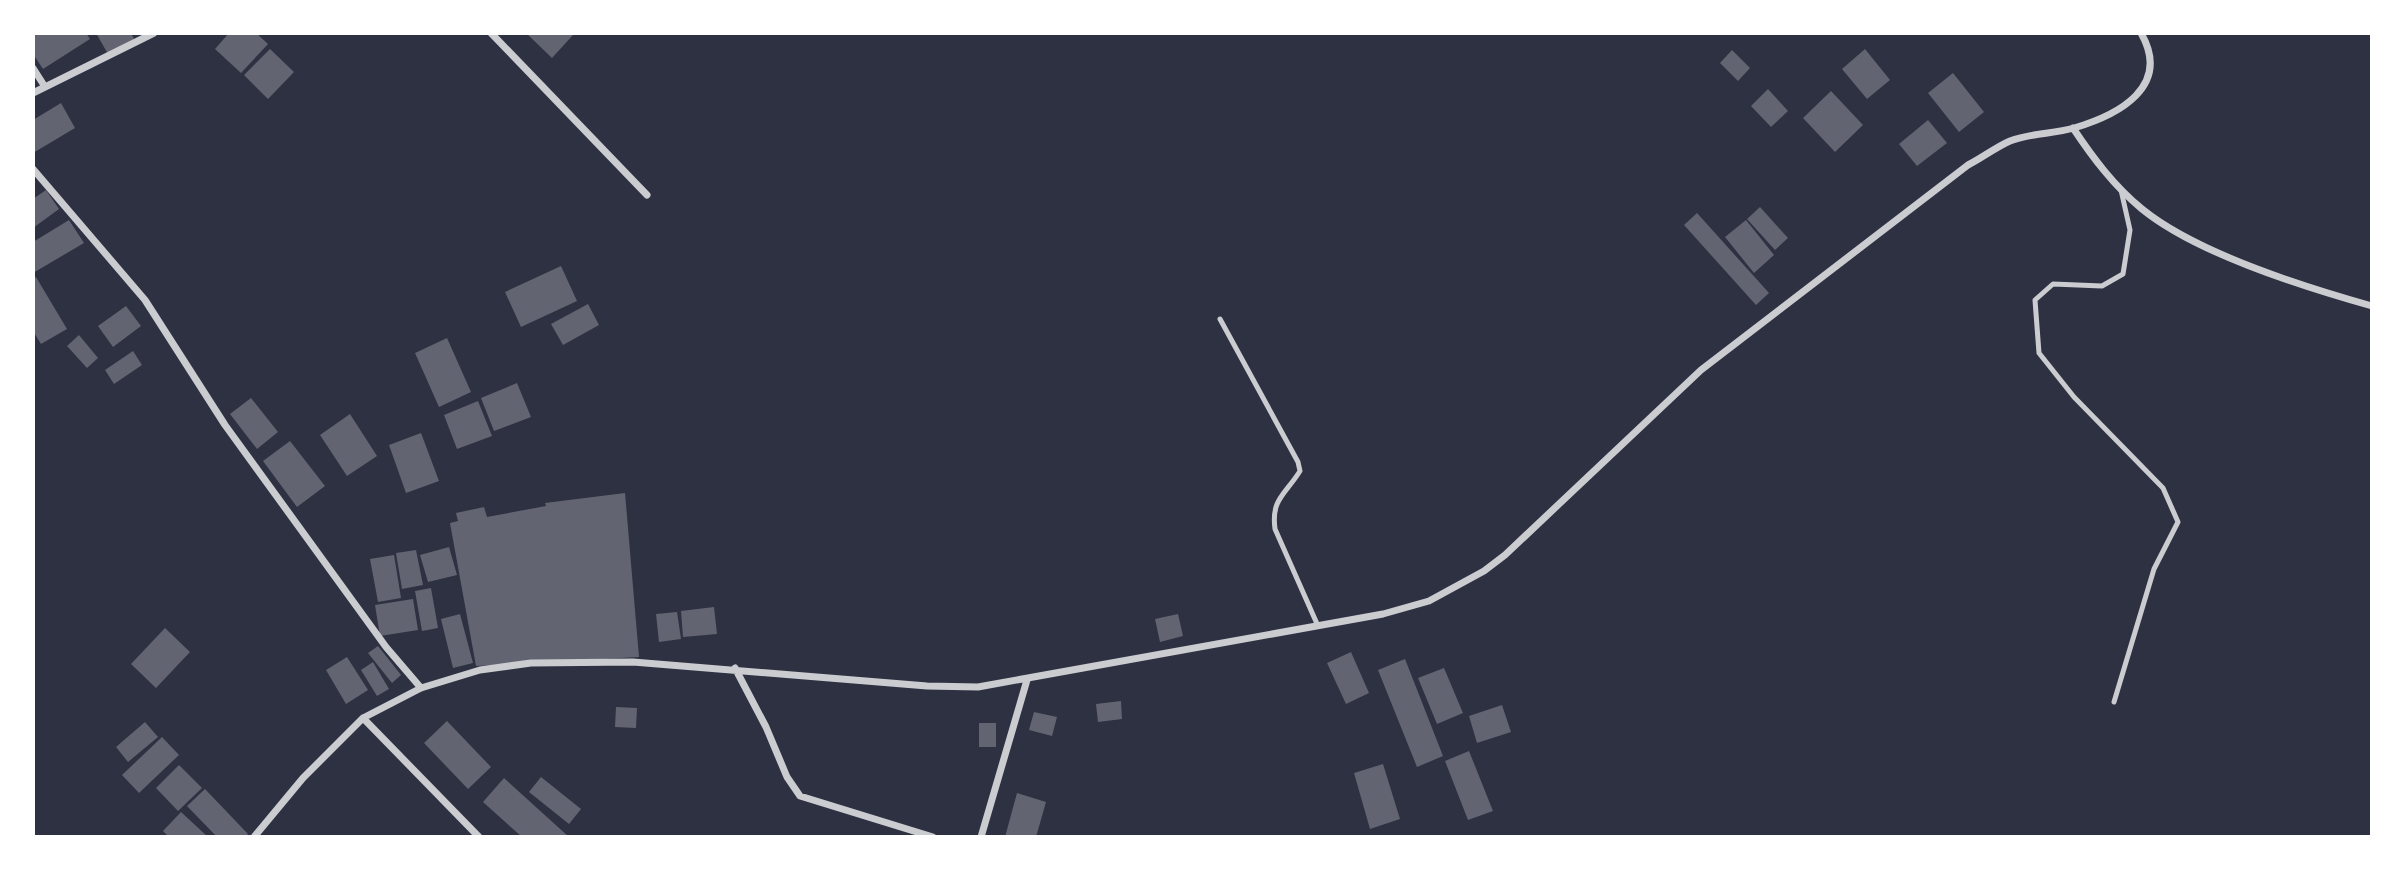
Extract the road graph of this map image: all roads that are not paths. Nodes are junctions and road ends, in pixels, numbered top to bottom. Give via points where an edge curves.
1 (154, 33) edge
2 (491, 33) edge
3 (2141, 33) edge
4 (33, 68) edge
5 (45, 87) junction
6 (33, 93) edge
7 (2073, 128) junction
8 (33, 169) edge
9 (2121, 188) junction
10 (647, 195) dead end
11 (2372, 306) edge
12 (1220, 319) dead end
13 (1318, 626) junction
14 (735, 668) junction
15 (1027, 680) junction
16 (421, 688) junction
17 (2114, 702) dead end
18 (363, 718) junction
19 (254, 837) edge
20 (479, 837) edge
21 (933, 837) edge
22 (981, 837) edge

1 - 5 street
2 - 10 street
3 - 7 street via 2152,65 2142,88 2126,106
4 - 5 street
5 - 6 street
7 - 9 street via 2098,167
7 - 13 street via 2009,142 1968,166 1817,278 1701,370 1484,571 1429,601
8 - 16 street via 153,310 225,425 386,647
9 - 11 street via 2176,232 2316,290
9 - 17 lane via 2130,230 2123,274 2102,286 2053,284 2035,300 2039,353 2074,397 2163,488 2178,522 2154,569
12 - 13 lane via 1298,462 1300,471 1273,511 1275,528
13 - 15 street
14 - 15 street via 964,689
14 - 16 street via 531,663 480,670
14 - 21 street via 800,796
15 - 22 street
16 - 18 street
18 - 19 street via 303,778
18 - 20 street

